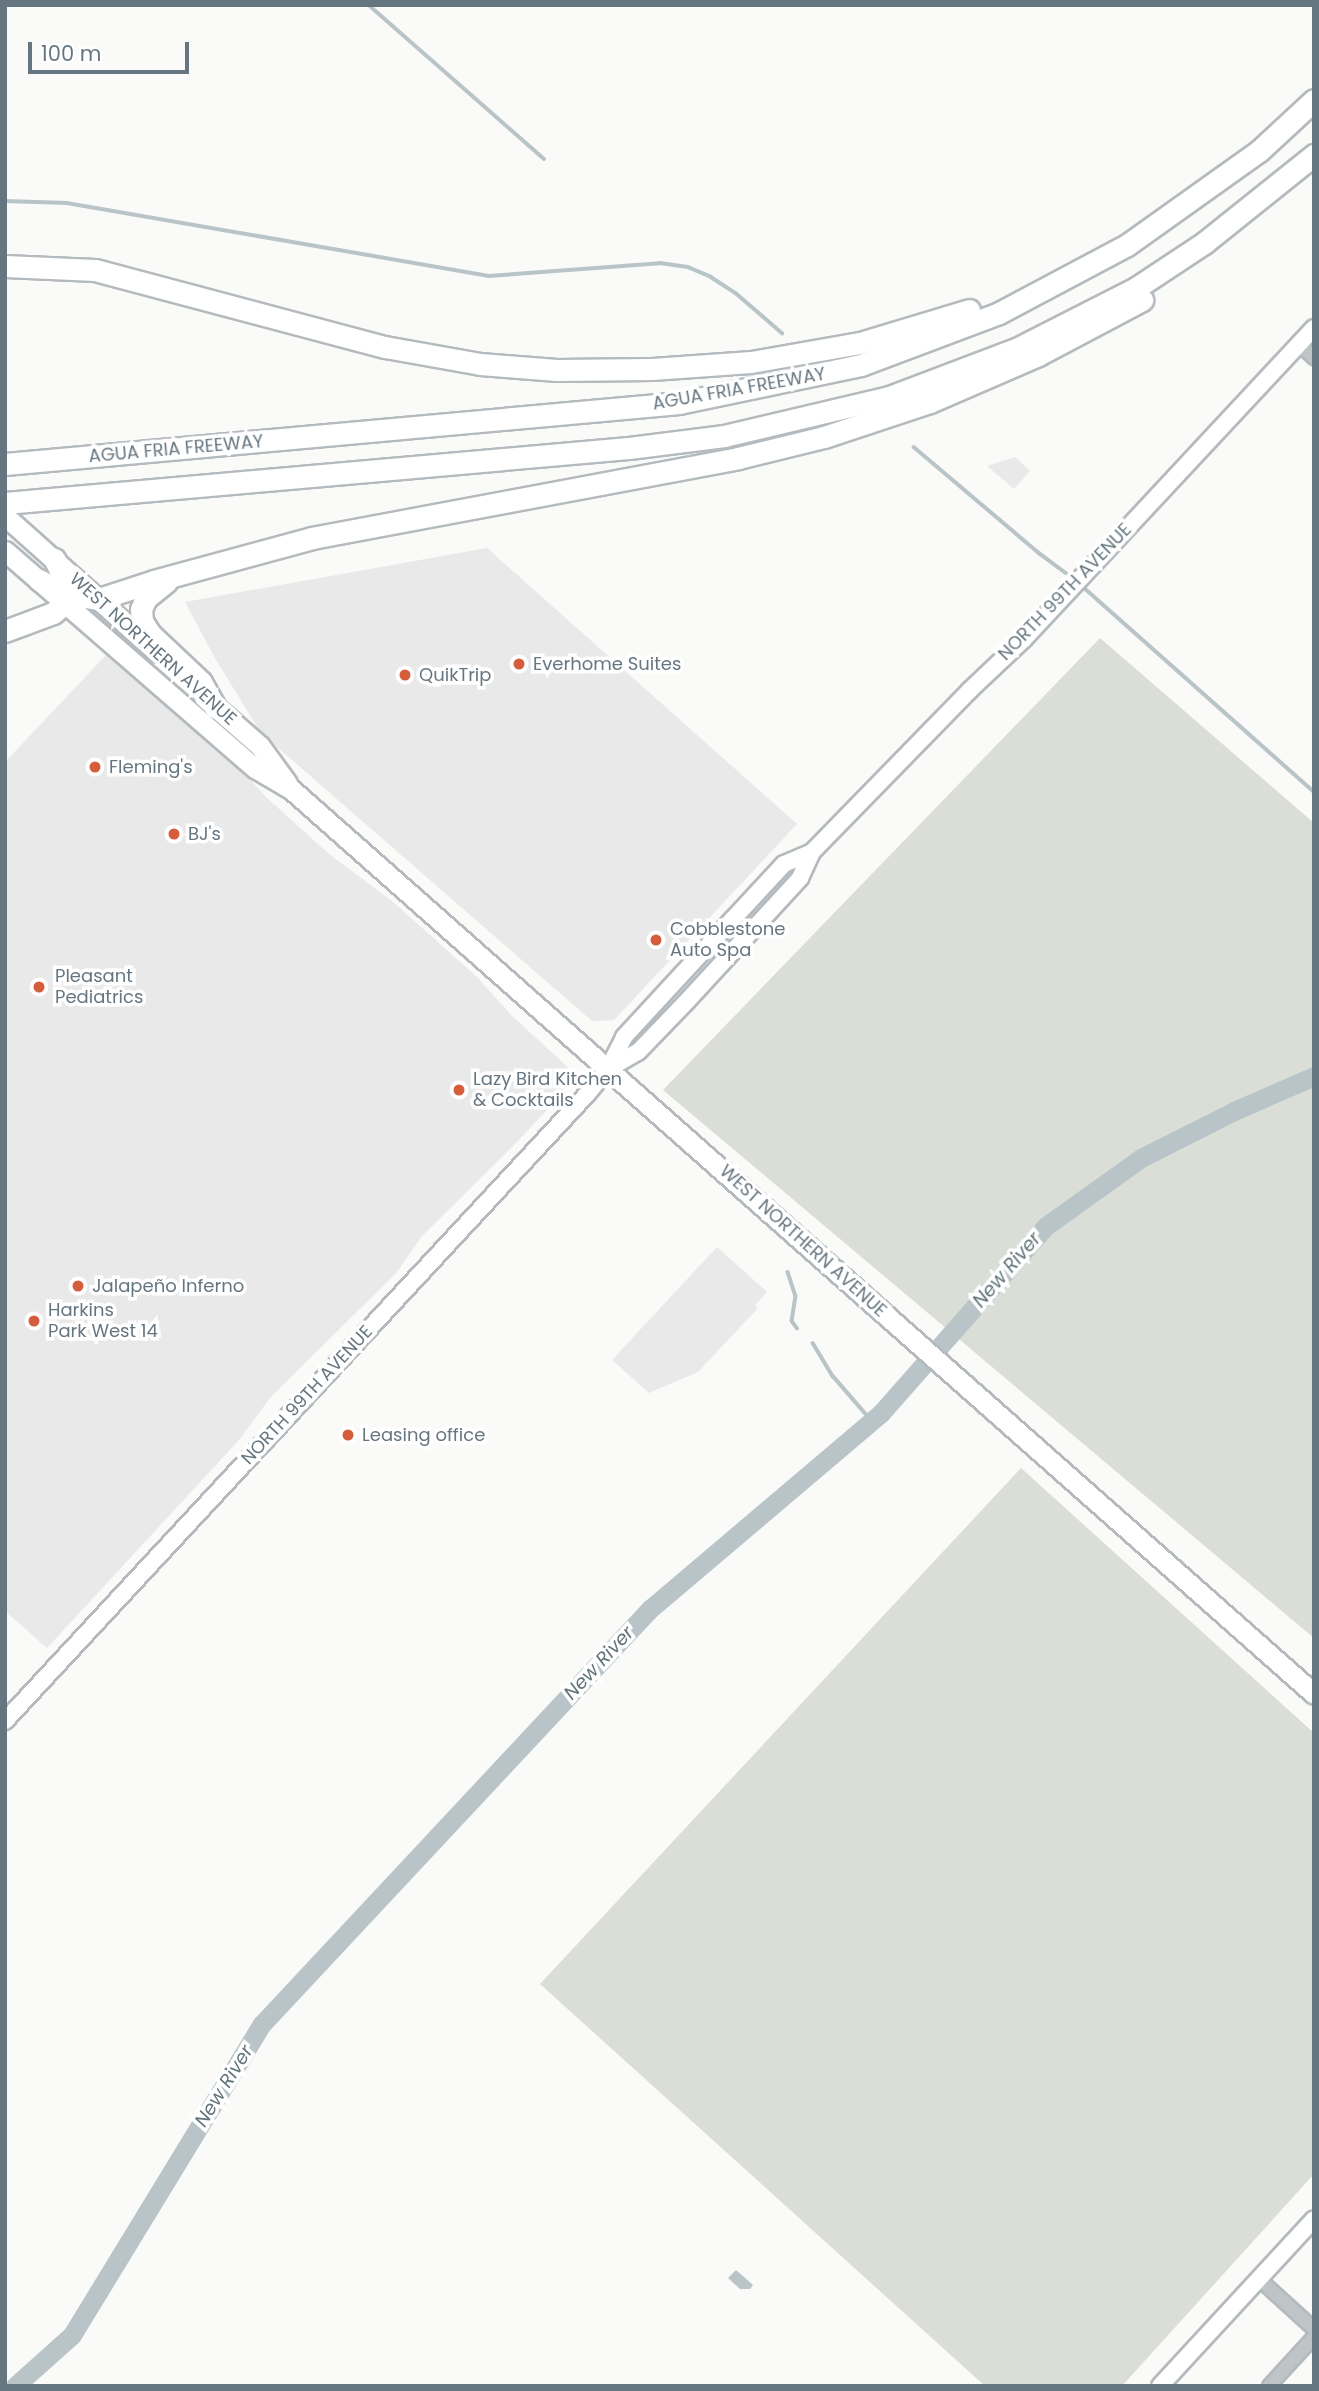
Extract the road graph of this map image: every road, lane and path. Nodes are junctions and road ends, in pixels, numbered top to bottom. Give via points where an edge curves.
1 (1314, 100) edge
2 (1314, 155) edge
3 (1296, 172) junction
4 (5, 266) edge
5 (1085, 269) junction
6 (1314, 328) edge
7 (1299, 344) junction
8 (1314, 358) edge
9 (5, 464) edge
10 (5, 503) edge
11 (5, 516) edge
12 (5, 551) edge
13 (54, 559) junction
14 (173, 578) junction
15 (39, 580) joint
16 (66, 599) junction
17 (99, 599) junction
18 (5, 631) edge
19 (215, 707) junction
20 (292, 790) junction
21 (608, 1069) junction
22 (1314, 1694) edge
23 (5, 1721) edge
24 (1314, 2219) edge
25 (1259, 2279) junction
26 (1314, 2329) edge
27 (1314, 2337) edge
28 (1160, 2386) edge
29 (1269, 2386) edge

1 - 5 highway, AGUA FRIA FREEWAY via 1214,185
2 - 3 highway
3 - 10 highway via 1204,243 1077,320 976,366 832,412 724,436 629,448
3 - 14 highway via 1258,216 1166,285 1038,355 930,402 824,437 738,458 312,538
4 - 5 highway via 95,270 439,358 584,370 751,362 860,343 997,301 1048,277
5 - 9 highway, AGUA FRIA FREEWAY via 999,313 910,348 861,365 742,392 679,403
6 - 7 main road, NORTH 99TH AVENUE
7 - 8 street
7 - 21 main road, NORTH 99TH AVENUE via 1060,600 812,852 800,878 688,1000 638,1052
11 - 13 main road, WEST NORTHERN AVENUE
12 - 15 main road
13 - 16 highway via 66,579
13 - 17 main road, WEST NORTHERN AVENUE
14 - 17 highway
14 - 19 highway via 146,598 142,621 201,682
15 - 16 highway
16 - 17 highway
16 - 18 highway via 53,613
16 - 20 main road, WEST NORTHERN AVENUE via 255,768
17 - 19 main road, WEST NORTHERN AVENUE
19 - 20 main road, WEST NORTHERN AVENUE via 260,746
20 - 21 main road, WEST NORTHERN AVENUE
21 - 22 main road, WEST NORTHERN AVENUE
21 - 23 main road, NORTH 99TH AVENUE
24 - 25 main road
25 - 26 street
25 - 28 main road
27 - 29 street

